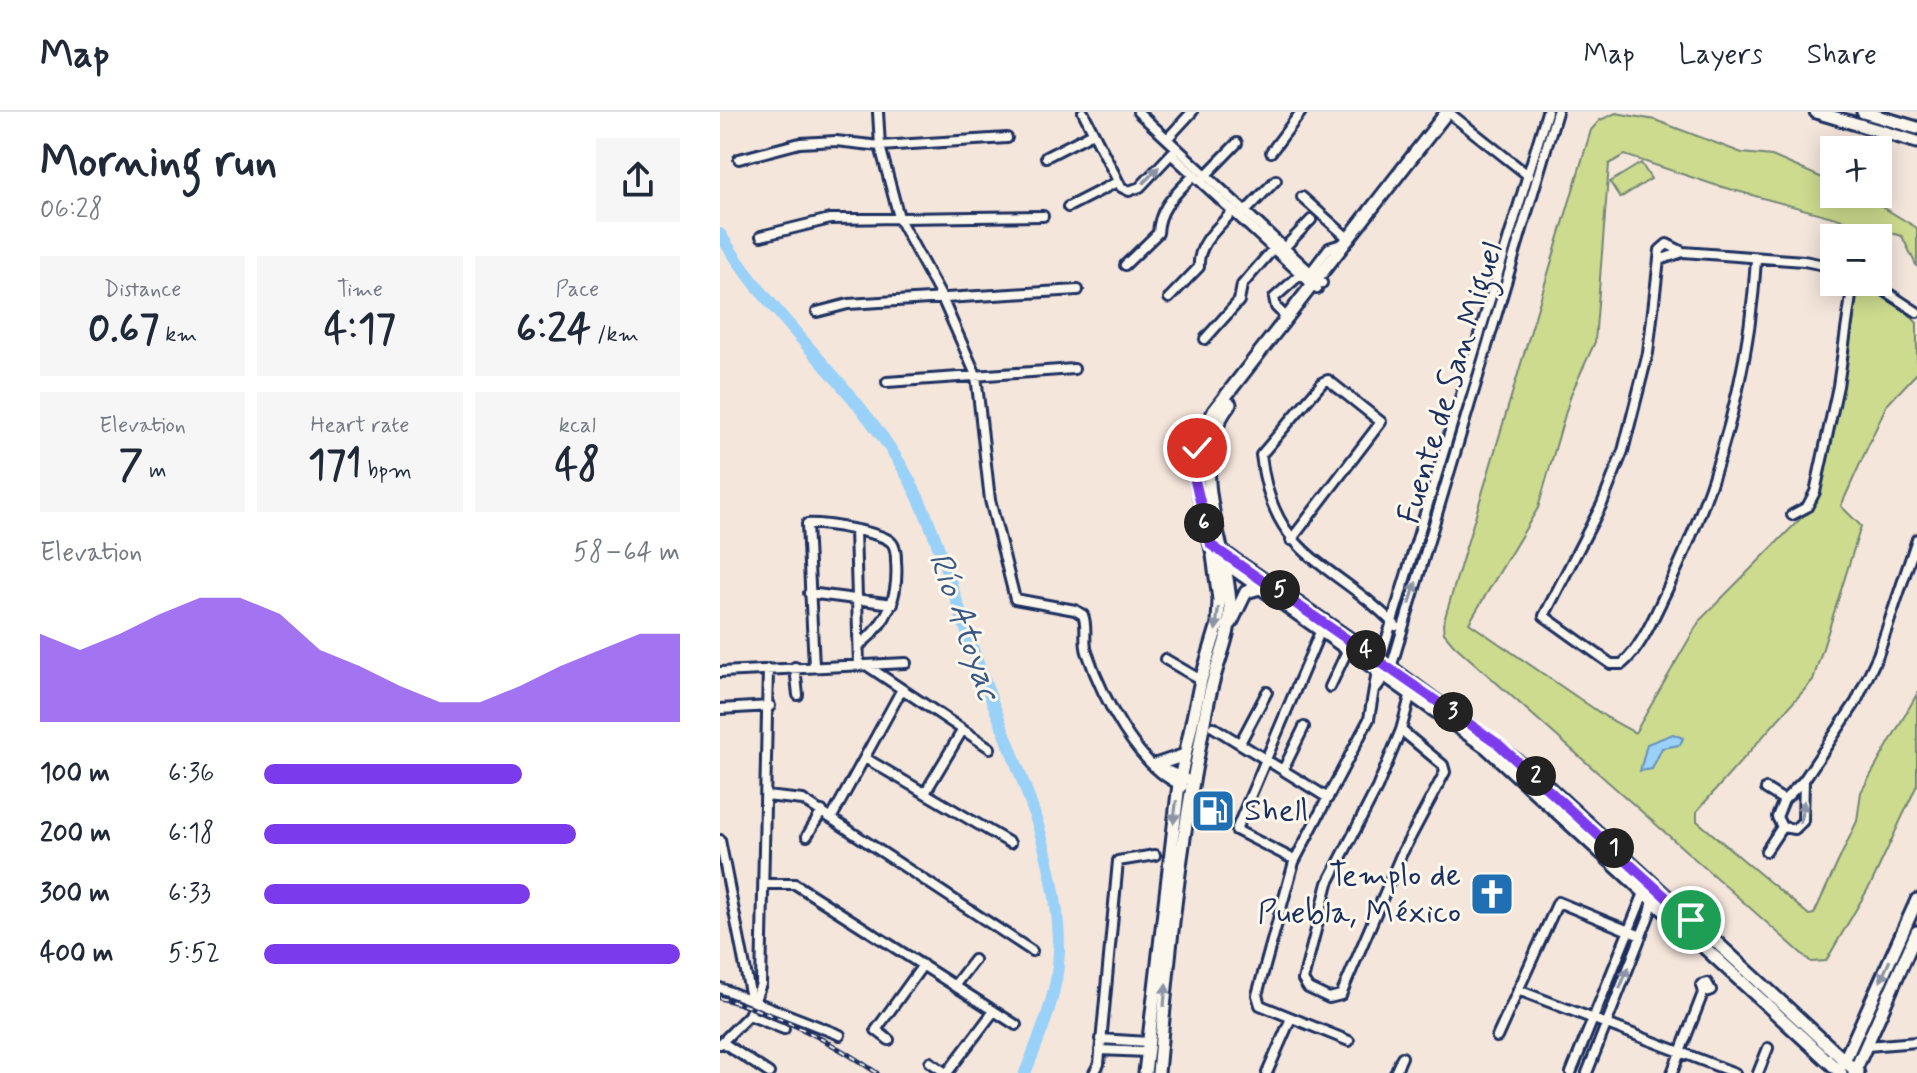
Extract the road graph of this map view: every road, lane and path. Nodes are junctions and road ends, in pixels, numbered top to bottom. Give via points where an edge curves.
1 (878, 112) edge
2 (1083, 112) edge
3 (1138, 112) edge
4 (1192, 112) edge
5 (1301, 112) edge
6 (1547, 112) edge
7 (1557, 112) edge
8 (1816, 112) edge
9 (1863, 112) edge
10 (1451, 113) edge
11 (1917, 128) edge
12 (1093, 133) junction
13 (1007, 138) dead end
14 (1167, 139) junction
15 (1917, 142) edge
16 (1237, 143) dead end
17 (880, 146) junction
18 (1174, 151) junction
19 (1271, 152) dead end
20 (1046, 157) dead end
21 (739, 159) dead end
22 (1528, 175) junction
23 (1200, 177) junction
24 (1276, 180) dead end
25 (1536, 181) junction
26 (1117, 182) junction
27 (1302, 197) dead end
28 (1068, 207) dead end
29 (1239, 213) junction
30 (1043, 216) dead end
31 (1311, 220) dead end
32 (900, 221) junction
33 (761, 236) dead end
34 (1347, 241) junction
35 (1278, 250) junction
36 (1756, 260) junction
37 (1820, 264) edge
38 (1125, 265) dead end
39 (1313, 281) junction
40 (1078, 290) dead end
41 (1851, 296) edge
42 (1892, 296) edge
43 (942, 298) junction
44 (1169, 298) dead end
45 (817, 312) dead end
46 (1917, 312) edge
47 (1287, 318) junction
48 (1205, 339) dead end
49 (1074, 369) dead end
50 (976, 375) junction
51 (887, 382) dead end
52 (1792, 515) dead end
53 (855, 530) junction
54 (1917, 539) edge
55 (1291, 540) junction
56 (1218, 554) junction
57 (1260, 588) junction
58 (809, 593) junction
59 (857, 597) junction
60 (893, 604) junction
61 (1393, 623) junction
62 (1229, 627) junction
63 (1323, 627) junction
64 (1401, 633) junction
65 (861, 644) junction
66 (1347, 651) junction
67 (1165, 659) dead end
68 (906, 663) dead end
69 (814, 666) junction
70 (795, 667) junction
71 (864, 667) junction
72 (768, 669) junction
73 (1384, 670) junction
74 (720, 672) edge
75 (1201, 680) junction
76 (1330, 687) dead end
77 (1412, 689) junction
78 (901, 691) junction
79 (1267, 692) dead end
80 (798, 695) dead end
81 (770, 706) junction
82 (720, 709) edge
83 (1213, 727) dead end
84 (1304, 727) dead end
85 (1401, 730) junction
86 (962, 731) junction
87 (1240, 743) junction
88 (990, 748) dead end
89 (1185, 755) junction
90 (865, 758) junction
91 (1264, 759) junction
92 (1151, 763) junction
93 (1283, 770) junction
94 (1804, 780) junction
95 (1180, 781) junction
96 (1193, 785) junction
97 (1766, 789) dead end
98 (925, 793) junction
99 (766, 796) junction
100 (1328, 798) junction
101 (1784, 800) junction
102 (822, 811) junction
103 (832, 817) junction
104 (1782, 827) junction
105 (807, 836) dead end
106 (720, 840) edge
107 (1010, 843) dead end
108 (1766, 851) dead end
109 (1155, 855) dead end
110 (1289, 857) dead end
111 (765, 884) junction
112 (1650, 887) junction
113 (1917, 900) edge
114 (720, 902) edge
115 (732, 902) junction
116 (1638, 906) junction
117 (1652, 906) junction
118 (1687, 924) junction
119 (1628, 930) junction
120 (1641, 936) junction
121 (1916, 937) edge
122 (1899, 941) junction
123 (1032, 951) dead end
124 (974, 960) dead end
125 (923, 965) junction
126 (954, 986) junction
127 (720, 988) edge
128 (1518, 990) junction
129 (1703, 993) dead end
130 (754, 999) junction
131 (994, 1011) junction
132 (749, 1015) junction
133 (1291, 1018) junction
134 (1593, 1018) junction
135 (1606, 1024) junction
136 (1016, 1025) dead end
137 (784, 1029) dead end
138 (1858, 1030) junction
139 (840, 1035) dead end
140 (1497, 1037) dead end
141 (1100, 1039) junction
142 (889, 1040) dead end
143 (1349, 1041) dead end
144 (1869, 1042) junction
145 (1917, 1042) edge
146 (721, 1043) edge
147 (1148, 1047) junction
148 (1768, 1048) dead end
149 (1100, 1050) junction
150 (1680, 1052) junction
151 (1402, 1057) dead end
152 (930, 1062) dead end
153 (1842, 1068) edge
154 (1097, 1070) edge
155 (1271, 1072) edge
156 (1856, 1072) edge
157 (769, 1073) edge
158 (946, 1073) edge
159 (1145, 1073) edge
160 (1158, 1073) edge
161 (1395, 1073) edge
162 (1571, 1073) edge
163 (1587, 1073) edge
164 (1672, 1073) edge
165 (1735, 1073) edge
166 (1758, 1073) edge

1 - 17 street
2 - 12 street
3 - 14 street
4 - 14 street
5 - 19 street
6 - 22 street, Fuente de San Miguel
7 - 25 street, Fuente de San Miguel
8 - 15 main road
9 - 11 main road
10 - 22 street
10 - 34 main road
10 - 39 main road
12 - 20 street
12 - 26 street
13 - 17 street
14 - 18 street
16 - 23 street
17 - 21 street via 800,143
17 - 32 street
18 - 23 street
26 -> 18 street via 1135,190
22 - 25 street
22 - 61 street, Fuente de San Miguel
23 - 29 street
23 - 38 street via 1164,207 1158,233
24 - 29 street
64 -> 25 street, Fuente de San Miguel
26 - 28 street
27 - 34 street
29 - 35 street
29 - 44 street via 1203,246 1199,267
30 - 32 street
31 - 35 street
32 - 33 street via 816,220
32 - 43 street
34 - 39 main road
35 - 39 street
35 - 48 street via 1242,285 1239,301
36 - 36 street via 1683,252 1667,244 1660,250 1648,353 1623,451 1544,616 1611,664 1622,664 1631,656 1655,614 1720,465 1744,372
36 - 37 street
39 - 47 main road
39 - 47 street via 1274,298
39 - 56 main road via 1222,413 1211,439 1207,473
40 - 43 street
41 - 52 street via 1815,492 1807,507
42 - 46 street
43 - 45 street via 848,304
43 - 50 street
47 - 56 main road via 1214,411 1197,448 1195,481
49 - 50 street
50 - 51 street
50 - 92 street via 990,500 1015,599 1083,615 1091,662 1132,744
53 - 58 street via 807,524
53 - 59 street
53 - 60 street via 892,542 897,576
54 - 94 street via 1878,655 1856,702
55 - 55 street via 1381,422 1328,380 1261,455 1265,488
55 - 61 street
56 - 57 main road
56 - 62 main road
56 - 63 main road
56 -> 75 main road via 1218,624
57 - 62 main road via 1246,592
57 - 63 main road
58 - 59 street
58 - 69 street
59 - 60 street
59 - 65 street
60 - 65 street via 877,631
61 - 64 street
61 - 73 street, Fuente de San Miguel
62 - 96 main road
63 - 66 main road
63 - 73 main road
63 - 91 street
64 - 73 street, Fuente de San Miguel
65 - 71 street
66 - 73 main road
66 - 76 street
67 - 75 street
68 - 71 street
69 - 70 street
69 - 71 street
70 - 72 street
70 - 80 street
71 - 78 street
72 - 74 street
72 - 81 street
73 - 77 main road
73 - 100 street via 1369,719
75 - 89 main road
77 - 85 street
77 - 112 main road
78 - 86 street
78 - 90 street
79 - 87 street
81 - 82 street
81 - 99 street
83 - 87 street
84 - 93 street
85 - 85 street via 1445,772 1401,855 1341,995 1335,998 1303,985 1328,883
86 - 88 street
86 - 98 street
87 - 91 street
89 - 92 main road
89 - 95 main road
90 - 98 street
90 - 103 street
91 - 93 street
91 - 110 street via 1236,830
92 - 95 street
93 - 100 street
94 - 101 street
104 -> 94 street via 1795,829 1803,821
95 - 96 street
95 -> 147 main road
160 -> 96 main road via 1168,956
97 - 101 street
98 - 107 street
99 - 102 street via 803,800
99 - 111 street
100 - 133 street via 1294,862 1257,995 1260,1005
101 - 104 street via 1777,813
102 - 103 street
102 - 105 street
103 - 123 street
104 - 108 street
106 - 115 street
109 - 141 street via 1118,861
111 - 125 street via 795,884
111 - 130 street via 761,984
112 - 116 street
112 - 117 main road
112 - 118 main road
113 - 122 main road
114 - 115 street
115 - 130 street
116 - 117 street
116 - 119 street
117 - 118 main road
117 - 120 street
118 - 153 main road
119 - 120 street
119 - 128 street via 1584,908 1558,902
119 - 134 street
135 -> 120 street
121 - 122 street
121 - 144 main road
122 -> 138 main road
124 - 126 street
125 - 126 street
125 - 142 street via 876,1030
126 - 131 street
127 - 130 street
128 - 134 street
128 - 140 street
129 - 150 street
130 - 132 street
130 - 139 street
131 - 136 street
131 - 158 street
132 - 137 street
132 - 146 street
133 - 143 street
133 - 155 street
134 - 135 street
134 - 162 street
135 - 150 street
135 - 163 street
138 - 144 main road
138 - 153 main road
141 - 147 street
141 - 149 street
144 - 145 street
144 - 156 main road
146 - 157 street
147 - 149 street
147 - 159 main road
148 - 166 street
149 - 154 street
150 - 164 street
150 - 165 street
151 - 161 street
152 - 158 street
153 - 156 main road

